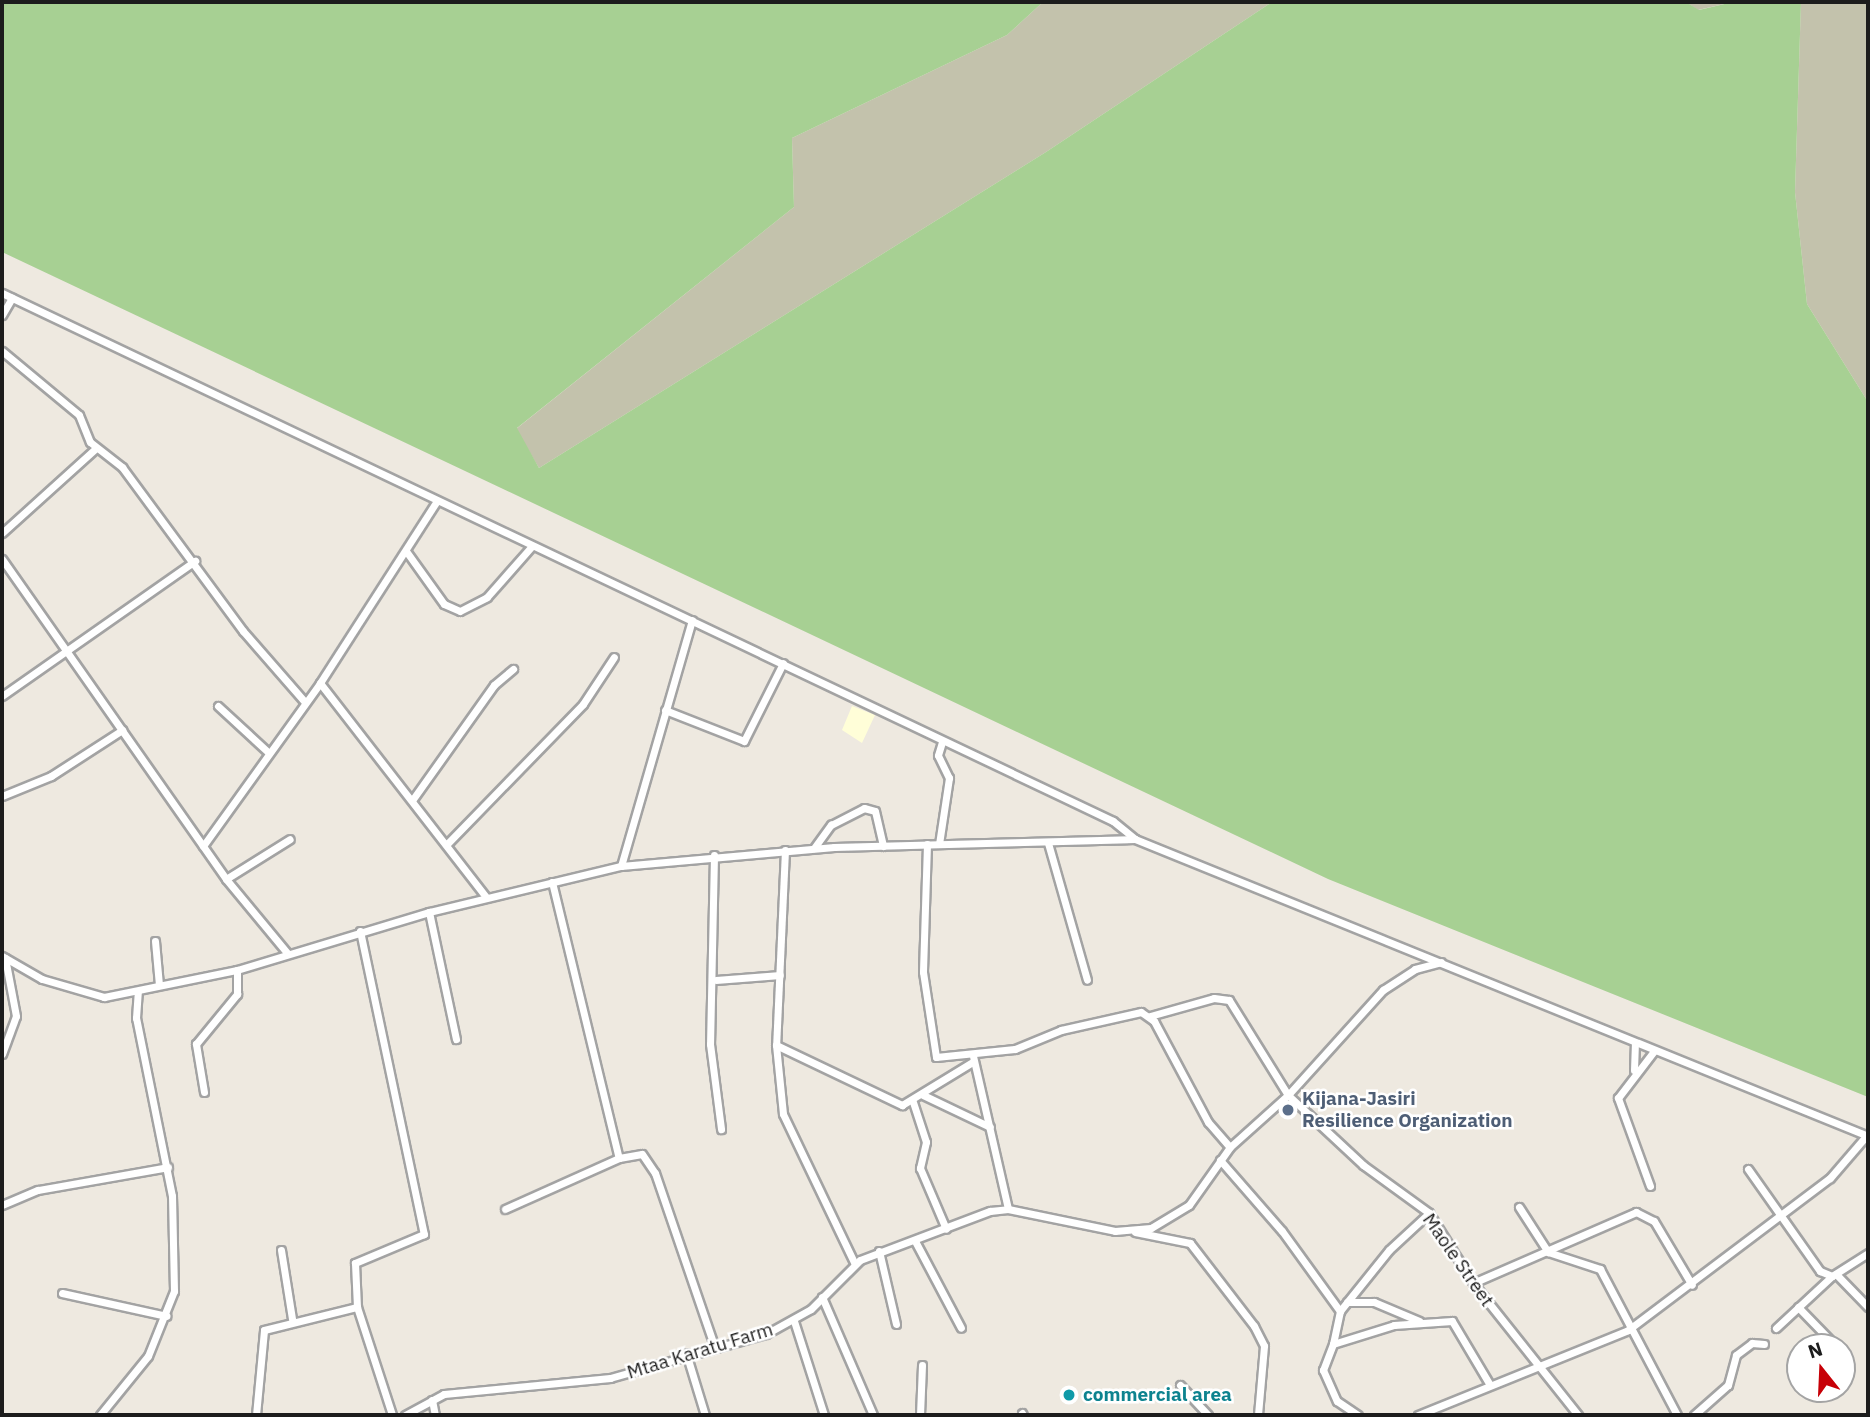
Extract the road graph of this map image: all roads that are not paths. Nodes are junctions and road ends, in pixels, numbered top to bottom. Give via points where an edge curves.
1 (2, 293) edge
2 (12, 298) junction
3 (2, 315) edge
4 (2, 351) edge
5 (96, 448) junction
6 (436, 502) junction
7 (2, 533) edge
8 (532, 546) junction
9 (406, 551) junction
10 (2, 559) edge
11 (195, 561) junction
12 (692, 620) junction
13 (66, 648) junction
14 (614, 657) dead end
15 (783, 663) junction
16 (513, 670) dead end
17 (320, 683) junction
18 (2, 696) edge
19 (305, 702) junction
20 (218, 706) dead end
21 (665, 710) junction
22 (122, 730) junction
23 (942, 742) junction
24 (269, 753) junction
25 (2, 796) edge
26 (412, 799) junction
27 (290, 839) dead end
28 (1135, 839) junction
29 (1048, 843) junction
30 (447, 844) junction
31 (927, 844) junction
32 (939, 844) junction
33 (203, 845) junction
34 (883, 846) junction
35 (814, 848) junction
36 (785, 850) junction
37 (714, 855) junction
38 (621, 866) junction
39 (226, 879) junction
40 (552, 882) junction
41 (485, 897) junction
42 (429, 912) junction
43 (360, 931) junction
44 (155, 941) dead end
45 (288, 954) junction
46 (3, 957) edge
47 (1441, 962) junction
48 (237, 970) junction
49 (780, 975) junction
50 (716, 980) junction
51 (1087, 980) dead end
52 (159, 985) junction
53 (138, 991) junction
54 (1150, 1016) junction
55 (456, 1039) dead end
56 (1635, 1044) junction
57 (776, 1045) junction
58 (1654, 1051) junction
59 (2, 1054) edge
60 (973, 1058) junction
61 (1634, 1071) junction
62 (204, 1091) dead end
63 (923, 1095) junction
64 (1288, 1095) junction
65 (913, 1102) junction
66 (990, 1128) junction
67 (721, 1129) dead end
68 (1868, 1136) edge
69 (1230, 1147) junction
70 (620, 1158) junction
71 (1220, 1160) junction
72 (168, 1167) junction
73 (1748, 1169) dead end
74 (1650, 1186) dead end
75 (2, 1205) edge
76 (1520, 1207) dead end
77 (505, 1209) dead end
78 (1008, 1209) junction
79 (1429, 1213) junction
80 (1782, 1216) junction
81 (946, 1229) junction
82 (1134, 1232) junction
83 (915, 1241) junction
84 (1545, 1249) junction
85 (282, 1250) dead end
86 (880, 1251) junction
87 (1868, 1253) edge
88 (855, 1264) junction
89 (1834, 1275) junction
90 (1473, 1283) junction
91 (1692, 1285) junction
92 (62, 1293) dead end
93 (822, 1297) junction
94 (1347, 1302) junction
95 (357, 1307) junction
96 (1798, 1307) junction
97 (1868, 1307) edge
98 (1340, 1311) junction
99 (167, 1315) junction
100 (292, 1319) junction
101 (794, 1321) junction
102 (1420, 1322) junction
103 (895, 1324) dead end
104 (961, 1328) dead end
105 (1776, 1328) dead end
106 (1628, 1330) junction
107 (1823, 1333) edge
108 (1334, 1343) junction
109 (1764, 1344) dead end
110 (714, 1345) junction
111 (686, 1353) junction
112 (922, 1365) dead end
113 (1535, 1366) junction
114 (1180, 1385) dead end
115 (1490, 1385) junction
116 (432, 1400) junction
117 (100, 1415) edge
118 (256, 1415) edge
119 (392, 1415) edge
120 (405, 1415) edge
121 (435, 1415) edge
122 (705, 1415) edge
123 (824, 1415) edge
124 (873, 1415) edge
125 (920, 1415) edge
126 (1208, 1415) edge
127 (1258, 1415) edge
128 (1358, 1415) edge
129 (1418, 1415) edge
130 (1578, 1415) edge
131 (1677, 1415) edge
132 (1694, 1415) edge

1 - 2 street
2 - 3 street
2 - 6 street
4 - 5 street via 66,400
5 - 7 street
5 - 11 street via 115,458
6 - 8 street
6 - 9 street
8 - 9 street via 487,597 460,611 444,604
8 - 12 street
9 - 17 street
10 - 13 street
11 - 13 street
11 - 19 street via 243,631
12 - 15 street
12 - 21 street
13 - 18 street
13 - 22 street
14 - 30 street via 583,704
15 - 21 street via 744,741
15 - 23 street
16 - 26 street via 494,685
17 - 19 street
17 - 26 street
19 - 24 street
20 - 24 street
21 - 38 street
22 - 25 street via 51,776
22 - 33 street
23 - 28 street via 1113,821
23 - 32 street via 937,755 949,778
24 - 33 street
26 - 30 street
27 - 39 street
28 - 29 street
28 - 47 street
29 - 32 street
29 - 51 street
30 - 41 street
31 - 32 street
31 - 34 street
31 - 60 street via 923,972 934,1053 940,1058
33 - 39 street
34 - 35 street
34 - 35 street via 875,811 864,808 831,825
35 - 36 street
36 - 37 street
36 - 49 street
37 - 38 street
37 - 50 street
38 - 40 street
39 - 45 street
40 - 41 street
40 - 70 street
41 - 42 street
42 - 43 street
42 - 55 street
43 - 45 street
43 - 95 street via 424,1234 355,1263
44 - 52 street
45 - 48 street
46 - 53 street via 83,993
46 - 59 street via 16,1016
47 - 56 street
47 - 64 street via 1415,969 1383,990
48 - 52 street
48 - 62 street via 237,994 196,1044
49 - 50 street
49 - 57 street
50 - 67 street via 710,1044
52 - 53 street
53 - 72 street via 136,1018
54 - 60 street via 1107,1017 1015,1049
54 - 64 street, Maole Street via 1214,998 1229,1000
54 - 69 street via 1214,1132
56 - 58 street
56 - 61 street
57 - 65 street via 894,1103
57 - 88 street via 783,1114
58 - 61 street
58 - 68 street
60 - 63 street
60 - 66 street
61 - 74 street via 1618,1098
63 - 65 street
63 - 66 street
64 - 69 street
64 - 79 street, Maole Street via 1363,1165
65 - 81 street via 926,1142 920,1168
66 - 78 street
68 - 80 street via 1848,1163
69 - 71 street
70 - 77 street
70 - 110 street via 642,1154 655,1172
71 - 82 street via 1177,1216
71 - 98 street via 1282,1231
72 - 75 street via 38,1190
72 - 99 street via 176,1230
73 - 80 street
76 - 84 street
78 - 81 street, Mtaa Karatu Farm
78 - 82 street, Mtaa Karatu Farm
79 - 90 street, Maole Street
79 - 94 street
80 - 89 street via 1820,1271
80 - 91 street
81 - 83 street, Mtaa Karatu Farm
82 - 127 street, Mtaa Karatu Farm via 1190,1243 1254,1326 1264,1346
83 - 86 street, Mtaa Karatu Farm
83 - 104 street
84 - 90 street
84 - 91 street via 1647,1213
84 - 106 street via 1600,1269
85 - 100 street
86 - 88 street, Mtaa Karatu Farm
86 - 103 street
87 - 89 street
88 - 93 street, Mtaa Karatu Farm
89 - 96 street
89 - 97 street
90 - 113 street, Maole Street
91 - 106 street
92 - 99 street
93 - 101 street, Mtaa Karatu Farm
93 - 124 street
94 - 98 street
94 - 102 street via 1374,1302
95 - 100 street
95 - 119 street
96 - 105 street
96 - 107 street
98 - 108 street
99 - 117 street via 148,1356
100 - 118 street via 260,1335
101 - 110 street, Mtaa Karatu Farm
101 - 123 street
102 - 108 street
102 - 115 street via 1452,1321
106 - 113 street
106 - 131 street
108 - 128 street via 1323,1370 1337,1401
109 - 132 street via 1752,1343 1736,1355 1728,1385
110 - 111 street, Mtaa Karatu Farm
111 - 116 street, Mtaa Karatu Farm via 610,1378 487,1385
111 - 122 street
112 - 125 street
113 - 115 street
113 - 130 street, Maole Street
114 - 126 street
115 - 129 street
116 - 120 street, Mtaa Karatu Farm
116 - 121 street

